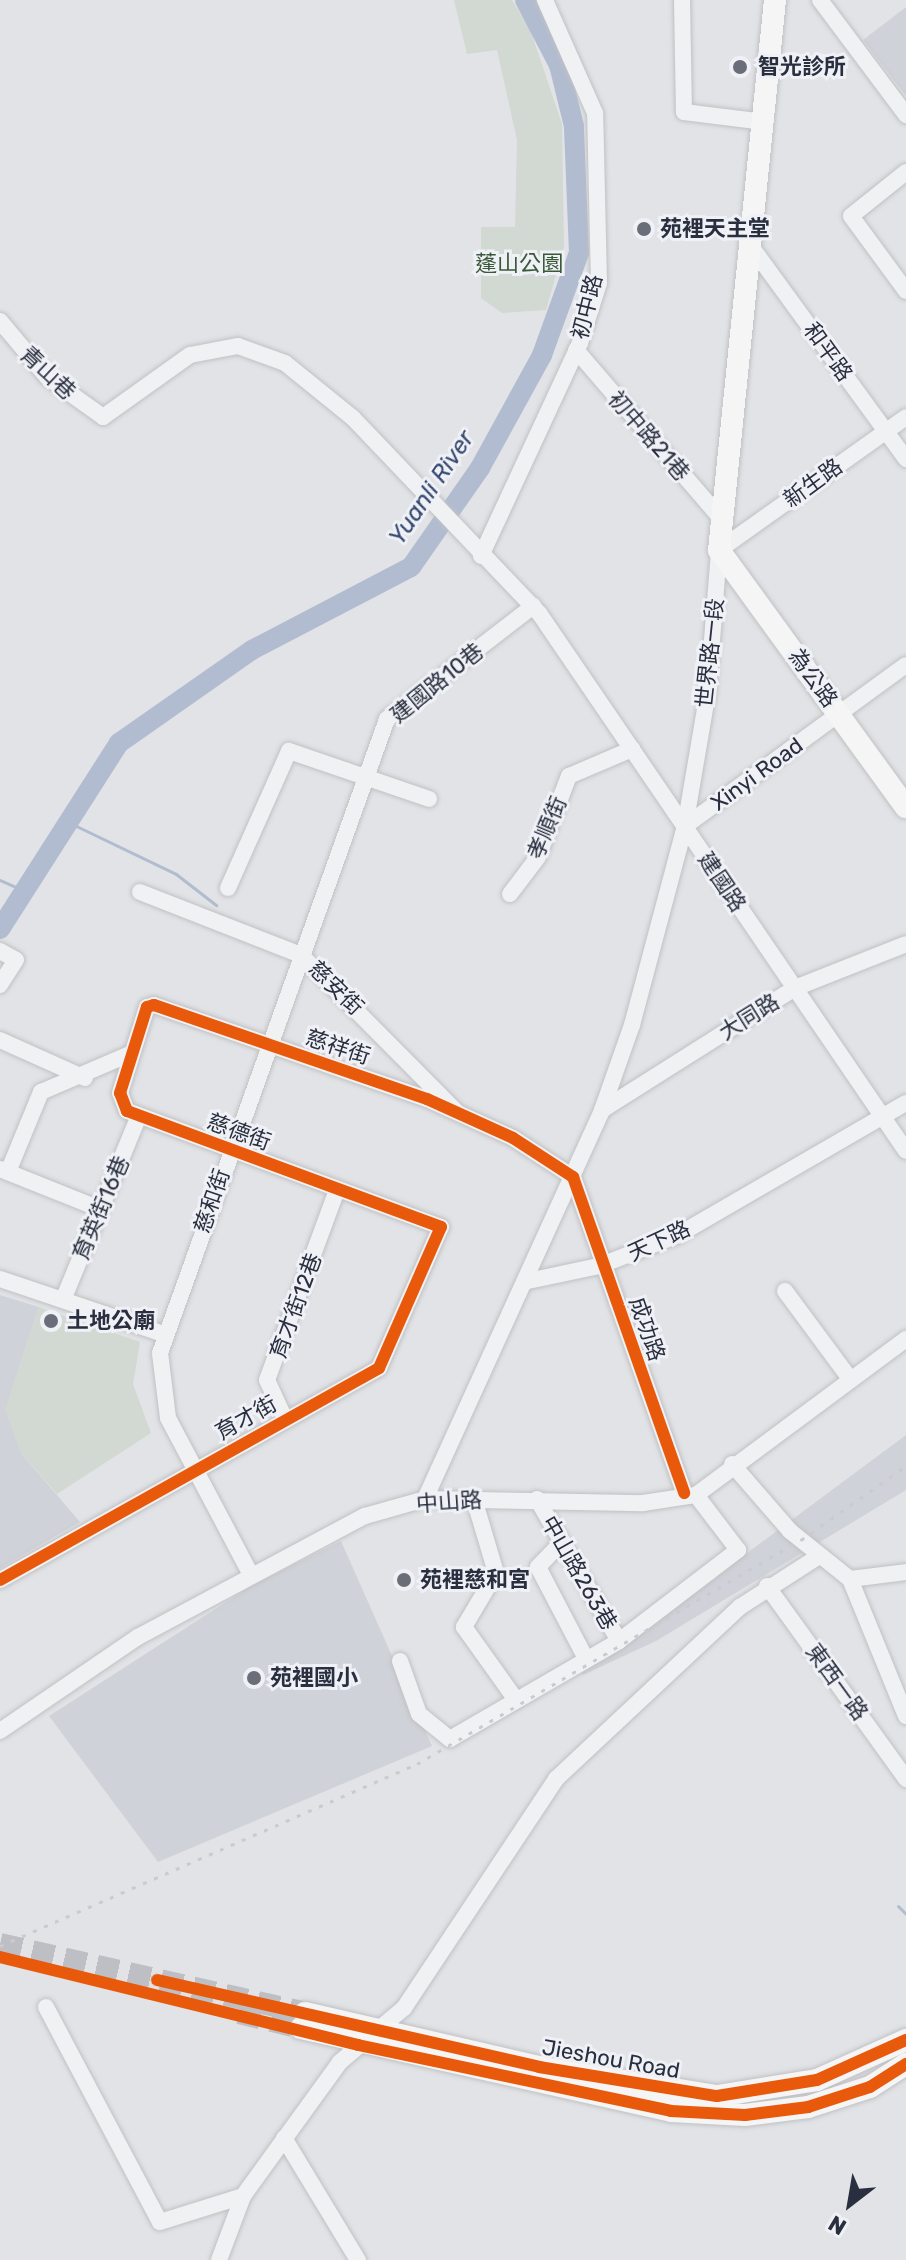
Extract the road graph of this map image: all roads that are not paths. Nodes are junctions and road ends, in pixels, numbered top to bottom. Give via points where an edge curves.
1 (545, 0) edge
2 (682, 0) edge
3 (775, 0) edge
4 (820, 0) edge
5 (906, 115) edge
6 (764, 122) junction
7 (906, 172) edge
8 (750, 245) junction
9 (906, 291) edge
10 (0, 321) edge
11 (576, 350) junction
12 (103, 417) joint
13 (906, 417) edge
14 (886, 431) junction
15 (906, 459) edge
16 (723, 521) junction
17 (476, 549) junction
18 (719, 550) junction
19 (536, 609) junction
20 (906, 665) edge
21 (839, 714) junction
22 (632, 749) junction
23 (367, 778) junction
24 (429, 799) dead end
25 (905, 804) edge
26 (685, 826) junction
27 (228, 888) dead end
28 (140, 892) dead end
29 (510, 894) dead end
30 (906, 944) edge
31 (0, 951) edge
32 (301, 955) junction
33 (0, 985) edge
34 (795, 988) junction
35 (0, 1040) edge
36 (266, 1046) junction
37 (132, 1053) junction
38 (85, 1078) junction
39 (906, 1103) edge
40 (602, 1110) junction
41 (457, 1112) junction
42 (881, 1114) junction
43 (139, 1116) junction
44 (229, 1150) junction
45 (906, 1151) edge
46 (4, 1170) edge
47 (573, 1177) junction
48 (337, 1190) junction
49 (100, 1209) junction
50 (441, 1227) joint
51 (603, 1265) junction
52 (0, 1279) edge
53 (528, 1281) junction
54 (785, 1291) dead end
55 (63, 1300) junction
56 (166, 1335) junction
57 (906, 1339) edge
58 (850, 1379) junction
59 (285, 1419) junction
60 (732, 1464) junction
61 (195, 1470) junction
62 (690, 1494) junction
63 (425, 1499) junction
64 (474, 1499) junction
65 (537, 1499) junction
66 (561, 1543) junction
67 (738, 1550) joint
68 (819, 1556) junction
69 (250, 1573) junction
70 (906, 1573) edge
71 (850, 1579) junction
72 (0, 1580) edge
73 (767, 1586) junction
74 (619, 1641) junction
75 (586, 1659) junction
76 (400, 1661) dead end
77 (514, 1697) junction
78 (906, 1716) edge
79 (0, 1731) edge
80 (906, 1747) edge
81 (894, 1760) junction
82 (906, 1779) edge
83 (46, 2007) dead end
84 (382, 2031) junction
85 (906, 2040) edge
86 (358, 2045) junction
87 (906, 2064) edge
88 (284, 2138) junction
89 (243, 2196) junction
90 (219, 2260) edge
91 (358, 2260) edge

1 - 11 street, 初中路 via 595,113 599,283
2 - 6 street via 684,112
3 - 6 main road, 世界路一段
4 - 5 street
6 - 8 main road, 世界路一段
7 - 9 street via 851,216
8 - 14 street, 和平路
8 - 16 main road, 世界路一段
10 - 12 street, 青山巷 via 47,377
11 - 16 street, 初中路21巷
11 - 17 street, 初中路
12 - 17 street, 建國路 via 190,355 238,346 261,350 353,418
13 - 14 street, 新生路
14 - 15 street, 和平路
14 - 18 street, 新生路
16 - 18 main road, 世界路一段
17 - 19 street, 建國路
18 - 21 main road, 為公路
18 - 26 street, 世界路一段 via 708,691
19 - 22 street, 建國路
19 - 23 street, 建國路10巷 via 387,719
20 - 21 street, Xinyi Road
21 - 25 main road, 為公路
21 - 26 street, Xinyi Road
22 - 26 street, 建國路
22 - 29 street, 孝順街 via 569,776 538,857
23 - 24 street
23 - 27 street via 289,751
23 - 32 street, 慈和街
26 - 34 street, 建國路
26 - 40 street, 世界路一段
28 - 32 street, 慈安街
30 - 34 street, 大同路
31 - 33 street via 16,960
32 - 36 street, 慈和街
32 - 41 street, 慈安街 via 416,1062
34 - 40 street, 大同路
34 - 42 street, 建國路
35 - 38 street
36 - 37 street, 慈祥街 via 147,1007
36 - 41 street, 慈祥街
36 - 44 street, 慈和街
37 - 38 street
37 - 43 street via 120,1093
38 - 46 street via 41,1092
39 - 42 street, 天下路
40 - 47 street, 世界路一段
41 - 47 street, 慈祥街 via 513,1138
42 - 45 street, 建國路
42 - 51 street, 天下路 via 678,1235
43 - 44 street, 慈德街
43 - 49 street, 育英街16巷
44 - 48 street, 慈德街
44 - 56 street, 慈和街
46 - 49 street
47 - 51 street, 成功路
47 - 53 street, 世界路一段
48 - 50 street, 慈德街
48 - 59 street, 育才街12巷 via 267,1380
49 - 55 street, 育英街16巷
50 - 59 street, 育才街 via 379,1368
51 - 53 street, 天下路
51 - 62 street, 成功路
52 - 55 street
53 - 63 street
54 - 58 street
55 - 56 street
56 - 61 street, 慈和街 via 161,1396
57 - 58 street, 中山路
58 - 60 street, 中山路
59 - 61 street, 育才街
60 - 62 street, 中山路
60 - 68 street
61 - 69 street, 慈和街
61 - 72 street, 育才街
62 - 65 street, 中山路 via 643,1503
62 - 67 street, 成功路
63 - 64 street, 中山路
63 - 69 street, 中山路 via 365,1516
64 - 65 street, 中山路
64 - 77 street via 496,1573 464,1627
65 - 66 street, 中山路263巷
66 - 74 street, 中山路263巷
66 - 75 street via 538,1567
67 - 74 street, 中山路263巷
68 - 71 street
68 - 73 street
69 - 79 street, 中山路 via 138,1637
70 - 71 street
71 - 78 street
73 - 81 street, 東西一路
73 - 84 street via 665,1669 556,1779 447,1947
74 - 75 street
75 - 77 street
76 - 77 street via 419,1714 440,1736 450,1739
80 - 81 street
81 - 82 street, 東西一路
83 - 89 street via 160,2222
84 - 85 main road, Jieshou Road via 539,2067 717,2096 817,2080
84 - 86 street
84 - 86 main road, Jieshou Road via 303,2021
86 - 87 main road, Jieshou Road via 586,2098 745,2115 808,2107 870,2087
86 - 88 street
88 - 89 street
88 - 91 street
89 - 90 street

